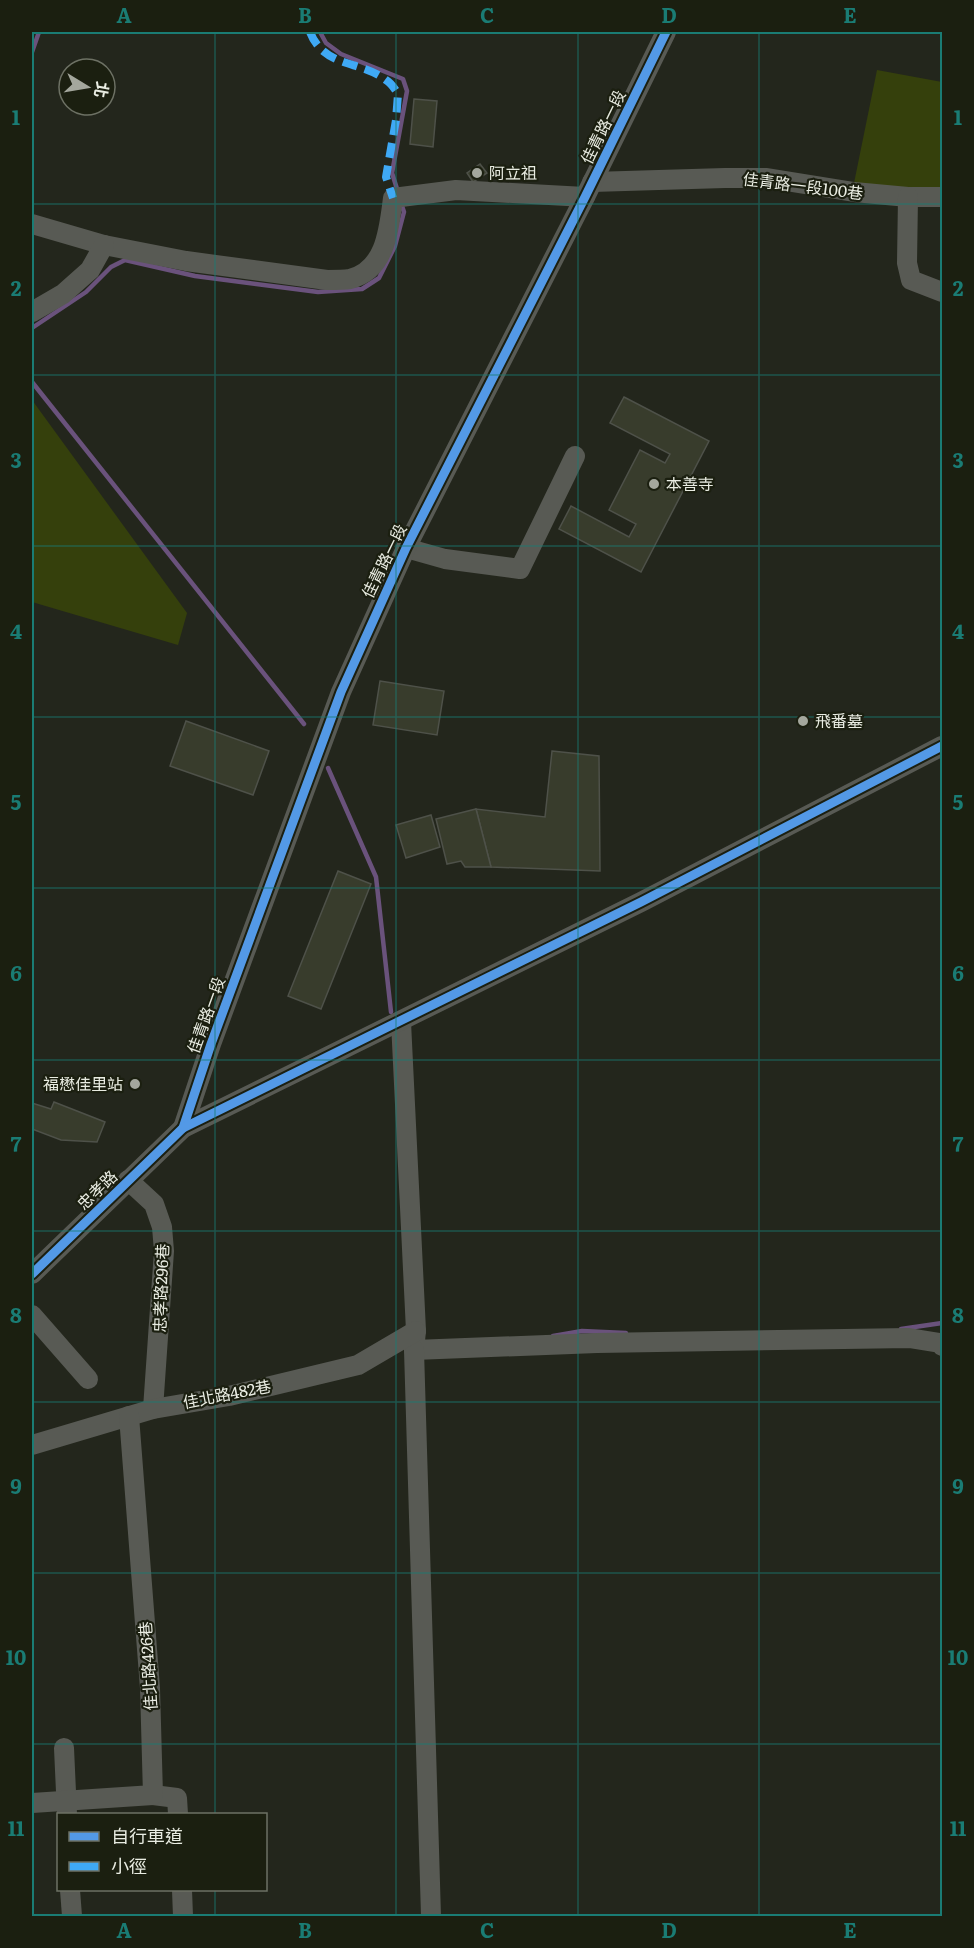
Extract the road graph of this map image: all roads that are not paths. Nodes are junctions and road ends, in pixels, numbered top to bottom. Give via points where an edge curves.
1 (666, 32) edge
2 (589, 189) junction
3 (908, 197) junction
4 (942, 197) edge
5 (32, 224) edge
6 (104, 245) junction
7 (942, 292) edge
8 (32, 312) edge
9 (575, 456) dead end
10 (406, 548) junction
11 (942, 746) edge
12 (401, 1022) junction
13 (183, 1128) junction
14 (128, 1180) junction
15 (32, 1274) edge
16 (32, 1315) edge
17 (415, 1340) junction
18 (942, 1346) edge
19 (88, 1379) dead end
20 (153, 1409) junction
21 (129, 1416) junction
22 (32, 1445) edge
23 (64, 1748) dead end
24 (153, 1795) junction
25 (32, 1803) edge
26 (66, 1807) edge
27 (178, 1813) edge
28 (70, 1891) edge
29 (182, 1891) edge
30 (72, 1917) edge
31 (183, 1917) edge
32 (431, 1917) edge

1 - 2 street, 佳青路一段
2 - 3 street, 佳青路一段100巷 via 767,178
2 - 6 street, 佳青路一段100巷 via 456,190 401,196 384,249 370,270 350,279 327,280 186,261
2 - 10 street, 佳青路一段
3 - 4 street, 佳青路一段100巷
3 - 7 street via 907,263 911,280
5 - 6 street
6 - 8 street via 90,270 63,294
9 - 10 street via 520,569 445,559
10 - 13 street, 佳青路一段 via 341,692
11 - 12 street
12 - 13 street
12 - 17 street
13 - 14 street, 忠孝路
14 - 15 street, 忠孝路
14 - 20 street, 忠孝路296巷 via 154,1204 162,1227 164,1251
16 - 19 street
17 - 18 street via 597,1343 909,1338
17 - 20 street, 佳北路482巷 via 358,1365 230,1396
17 - 32 street
20 - 21 street, 佳北路482巷
21 - 22 street, 佳北路482巷
21 - 24 street, 佳北路426巷 via 150,1688
23 - 26 street
24 - 26 street
24 - 27 street via 177,1798
25 - 26 street
28 - 30 street
29 - 31 street

